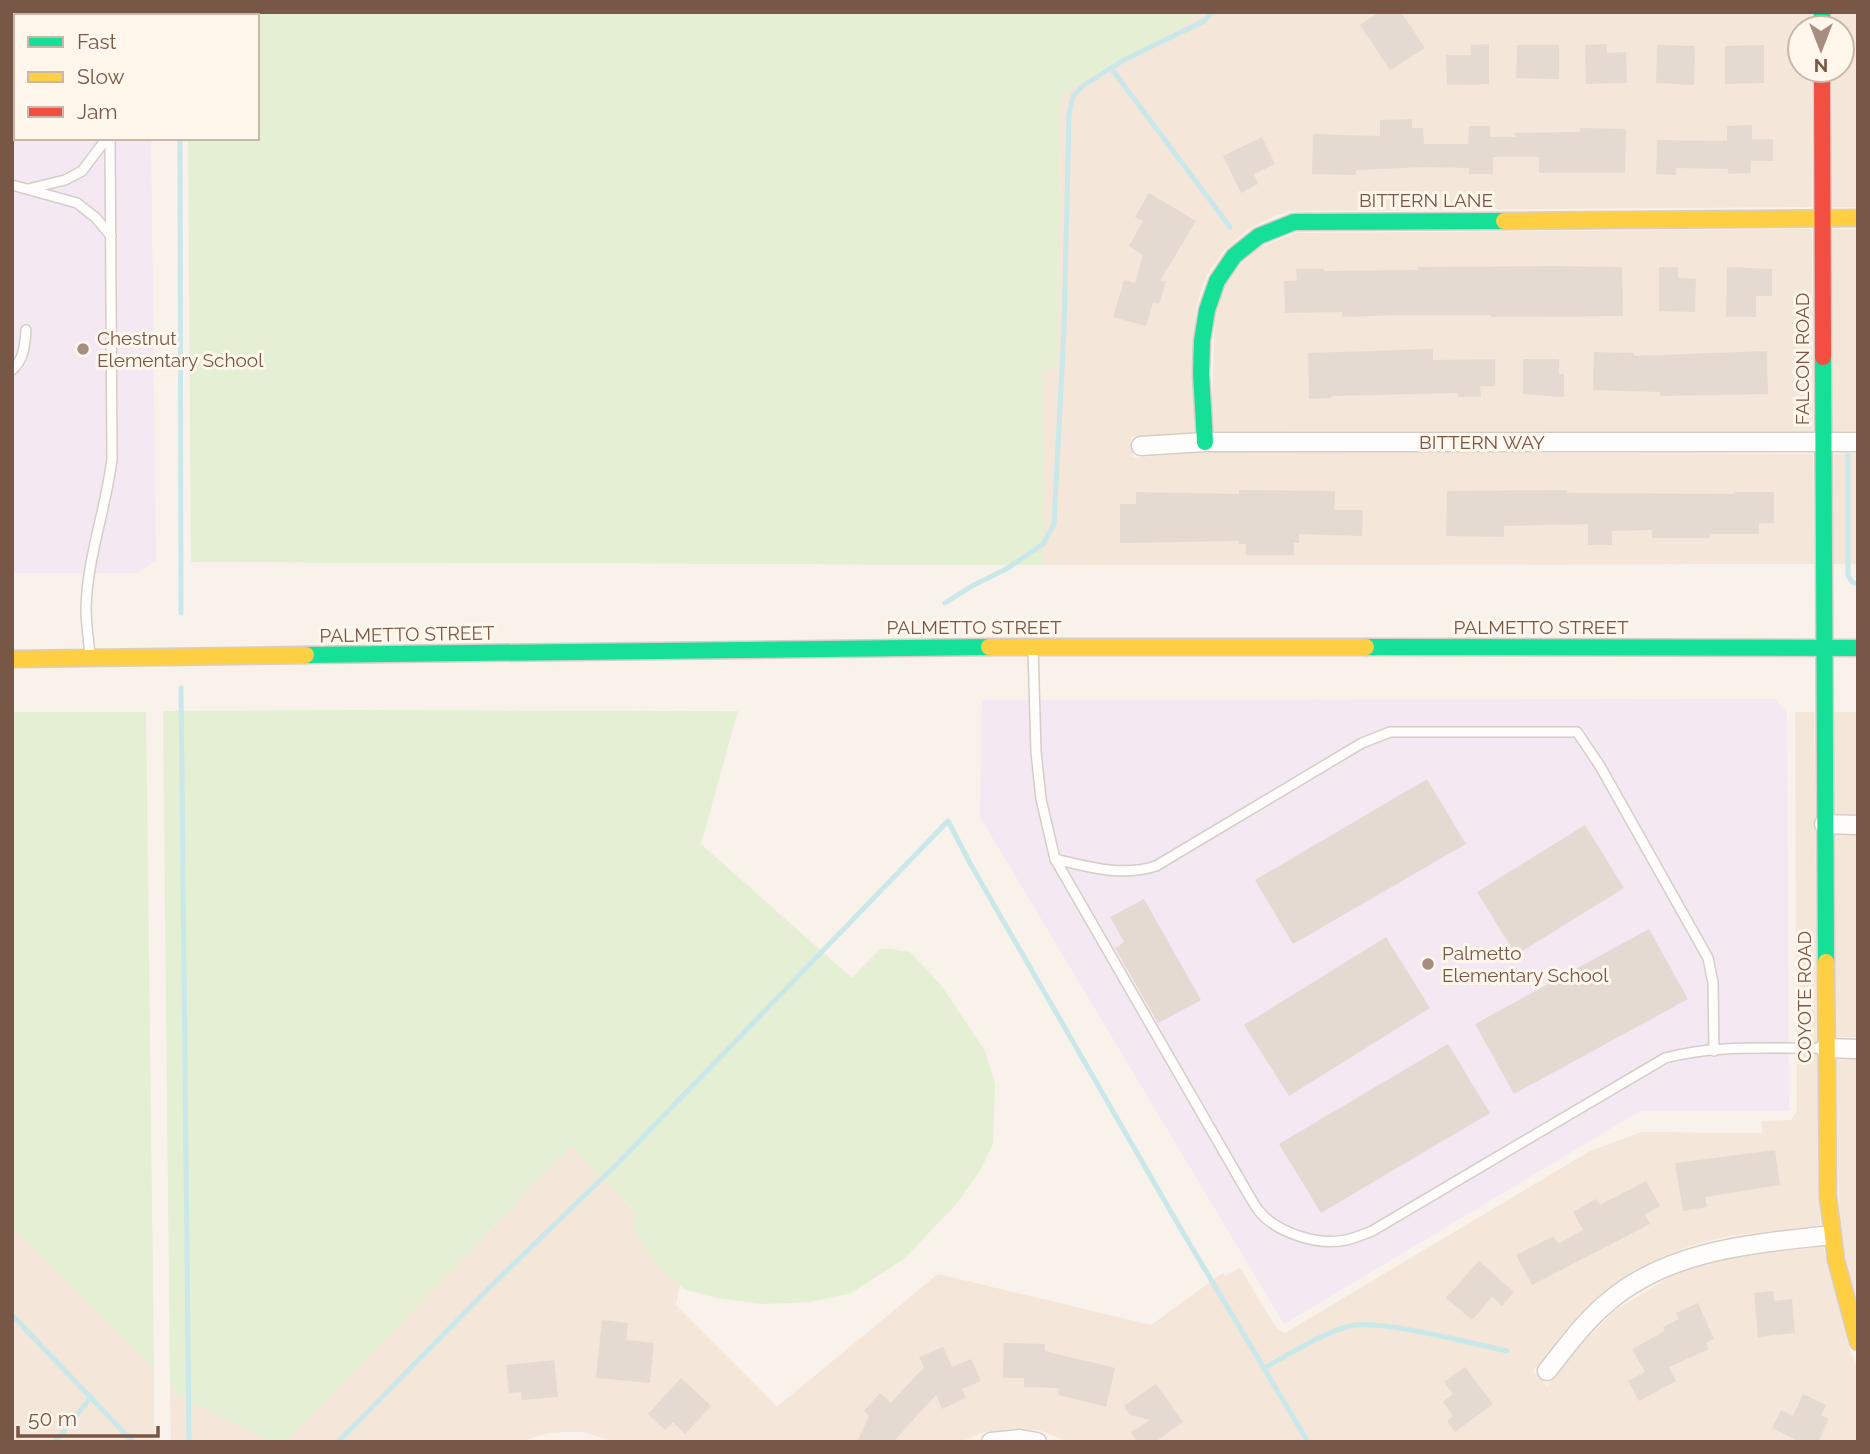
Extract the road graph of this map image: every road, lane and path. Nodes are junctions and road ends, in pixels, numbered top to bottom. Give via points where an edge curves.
1 (1822, 84) edge
2 (106, 140) edge
3 (108, 140) edge
4 (12, 185) edge
5 (26, 190) junction
6 (1822, 218) junction
7 (1858, 218) edge
8 (111, 236) junction
9 (26, 330) dead end
10 (12, 370) edge
11 (1205, 442) junction
12 (1858, 442) edge
13 (1823, 443) junction
14 (1141, 446) dead end
15 (1033, 648) junction
16 (1823, 648) junction
17 (1858, 648) edge
18 (12, 659) edge
19 (90, 659) junction
20 (1824, 824) junction
21 (1858, 825) edge
22 (1055, 859) junction
23 (1825, 1048) junction
24 (1858, 1049) edge
25 (1714, 1051) junction
26 (1831, 1235) junction
27 (1858, 1342) edge
28 (1547, 1371) dead end
29 (991, 1442) edge
30 (1037, 1442) edge

1 - 6 street, FALCON ROAD
2 - 5 lane via 82,171
3 - 8 lane
4 - 5 lane
5 - 8 lane via 77,203
6 - 7 street, BITTERN LANE
6 - 11 street, BITTERN LANE via 1294,222 1279,226 1231,257 1210,295 1203,335
6 - 13 street, FALCON ROAD
8 - 19 lane via 112,459 86,608
9 - 10 lane via 18,365
11 - 13 street, BITTERN WAY
11 - 14 street, BITTERN WAY
12 - 13 street, BITTERN WAY
13 - 16 street, FALCON ROAD
15 - 16 street, PALMETTO STREET
15 - 19 street, PALMETTO STREET
15 - 22 lane via 1036,752
16 - 17 street, PALMETTO STREET
16 - 20 street, COYOTE ROAD
18 - 19 street, PALMETTO STREET
20 - 21 street
20 - 23 street, COYOTE ROAD
22 - 25 lane via 1125,872 1156,866 1362,743 1390,732 1577,732 1708,958
22 - 25 lane via 1259,1212 1277,1226 1311,1239 1345,1240 1372,1231 1665,1058
23 - 24 street
23 - 25 lane
23 - 26 street, COYOTE ROAD
26 - 27 street, COYOTE ROAD
26 - 28 street via 1731,1247 1666,1267 1608,1302
29 - 30 street

